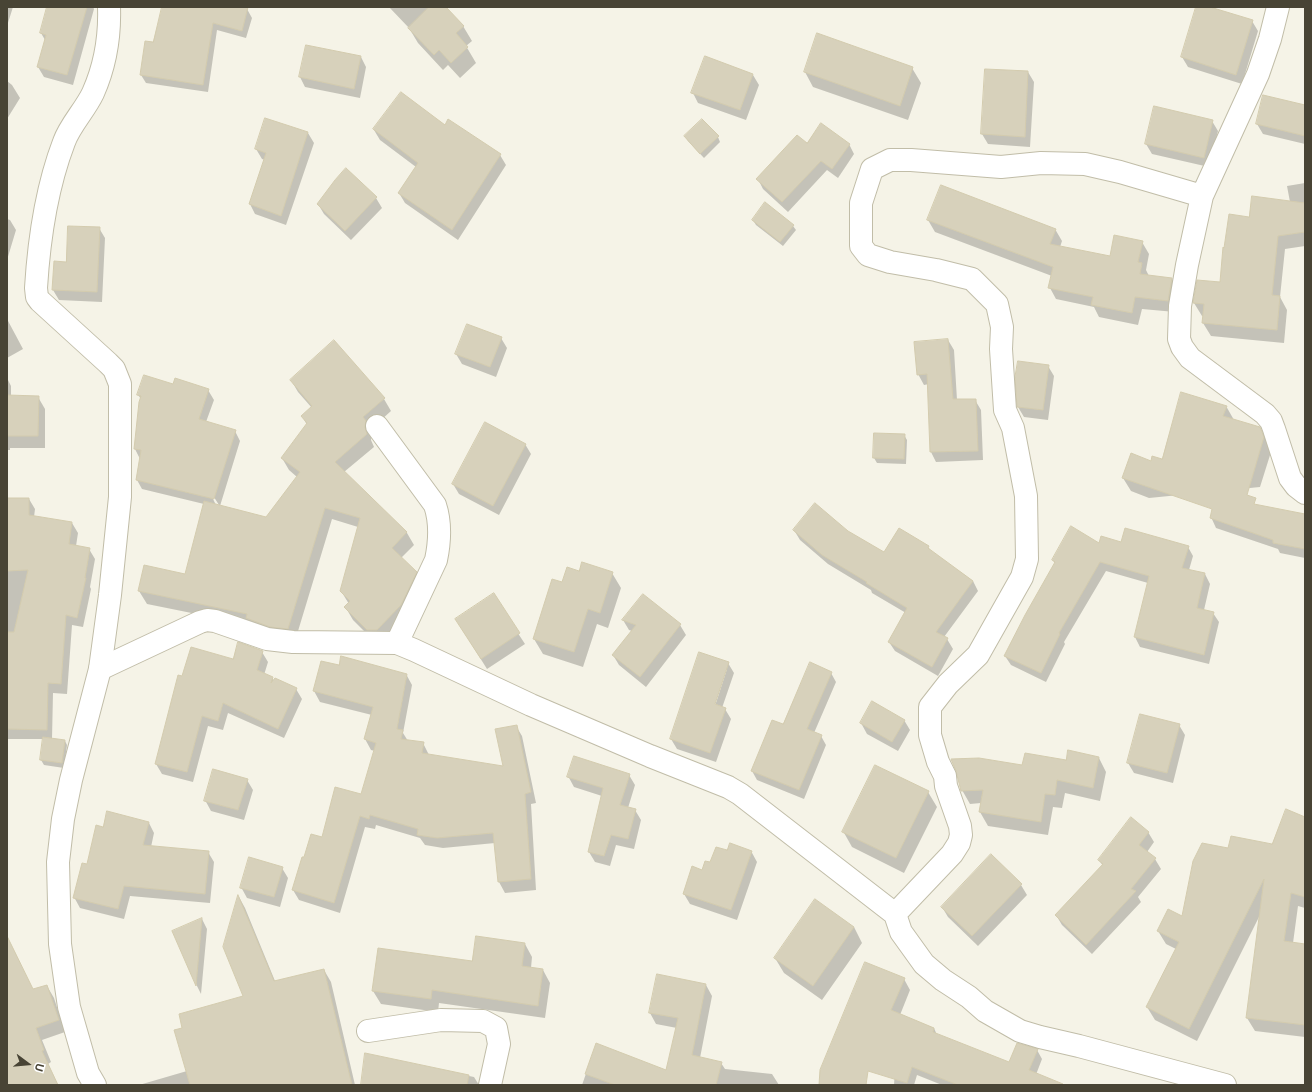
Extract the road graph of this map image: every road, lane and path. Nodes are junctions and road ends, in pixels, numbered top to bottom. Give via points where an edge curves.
1 (109, 7) edge
2 (1278, 7) edge
3 (1202, 196) junction
4 (377, 426) dead end
5 (1305, 493) edge
6 (397, 643) junction
7 (100, 669) junction
8 (895, 914) junction
9 (368, 1031) dead end
10 (95, 1085) edge
11 (490, 1085) edge
12 (1225, 1085) edge

1 - 7 street via 109,37 103,66 93,93 64,140 49,189 42,225 36,288 36,297 114,369 120,384 120,497
2 - 3 street via 1258,74
3 - 5 street via 1180,306 1179,339 1190,358 1265,414 1274,429 1290,478
3 - 8 street via 1085,164 1041,163 1000,167 890,160 872,169 861,203 861,246 868,255 972,279 997,304 1002,327 1005,410 1013,428 1026,496 1027,559 1022,577 978,655 948,684 930,707 930,735 960,826 959,843 952,854
4 - 6 street via 435,505 439,517 439,546 436,560
6 - 7 street via 293,642 267,639 207,620
6 - 8 street via 531,705 728,787
7 - 10 street via 70,780 58,862 60,944 69,1007 88,1072
8 - 12 street via 901,932 924,964 985,1011 1020,1031
9 - 11 street via 441,1020 483,1021 496,1028 499,1044

